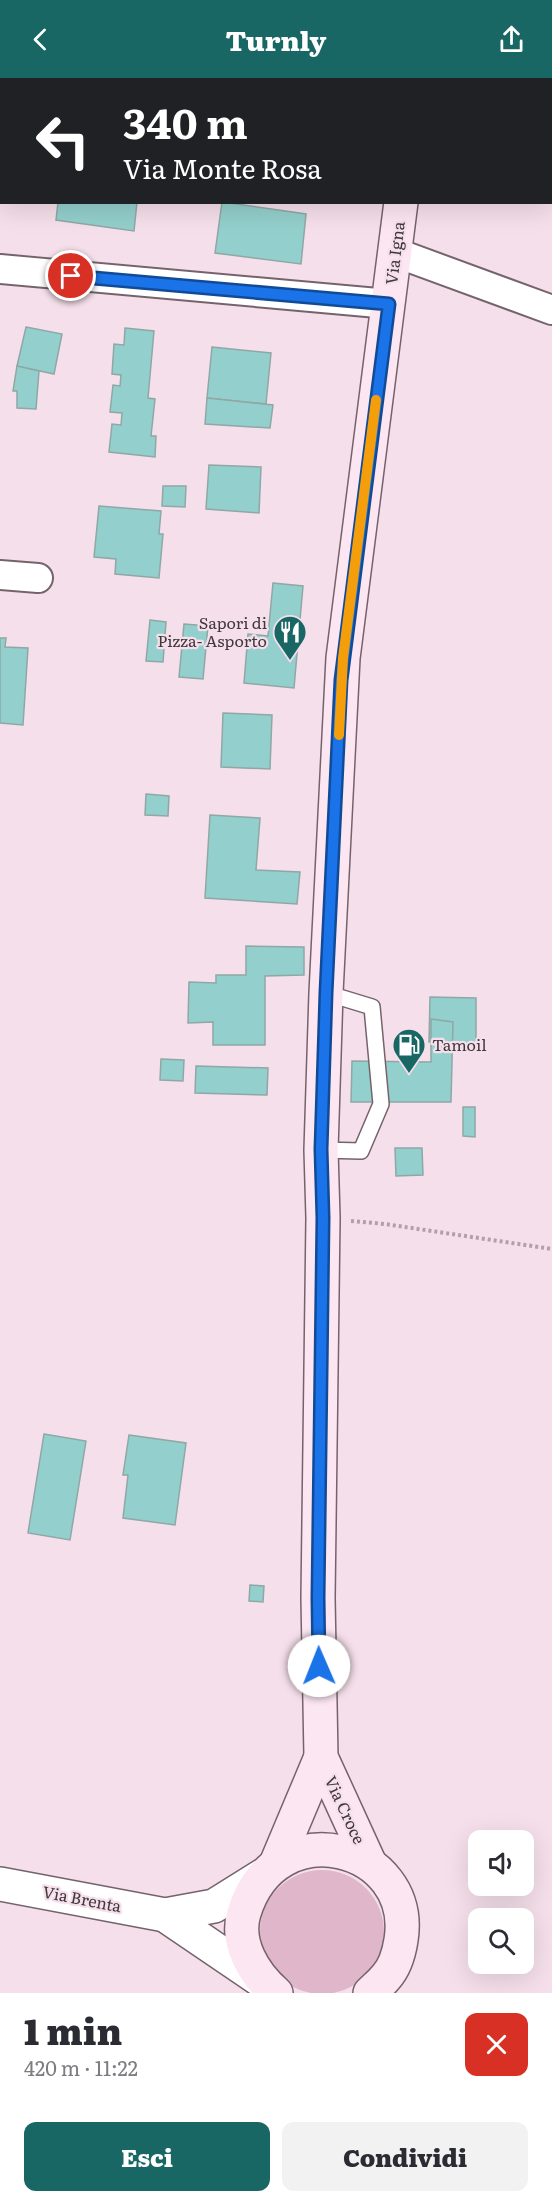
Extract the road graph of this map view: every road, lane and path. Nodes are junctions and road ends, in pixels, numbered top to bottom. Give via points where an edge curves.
1 (401, 204) edge
2 (394, 252) junction
3 (0, 269) edge
4 (389, 304) junction
5 (552, 310) edge
6 (0, 575) edge
7 (38, 578) dead end
8 (326, 993) junction
9 (321, 1149) junction
10 (323, 1218) junction
11 (552, 1249) edge
12 (321, 1757) junction
13 (370, 1864) junction
14 (269, 1870) junction
15 (0, 1884) edge
16 (165, 1915) junction
17 (269, 1987) edge
18 (370, 1993) edge

1 - 2 main road, Via Igna
2 - 4 main road, Via Igna
2 - 5 street
3 - 4 street
4 - 8 main road, Via Croce via 343,658
6 - 7 street
8 - 9 main road, Via Croce
8 - 9 lane via 372,1007 381,1104 361,1152
9 - 10 main road, Via Croce
10 - 11 path
10 - 12 main road, Via Croce via 318,1598
12 - 13 main road, Via Croce
12 - 14 main road, Via Croce
13 - 14 main road, Via Croce via 348,1853 323,1849 298,1852
13 - 18 main road, Via Croce via 388,1882 399,1905 403,1929 399,1954 387,1976
14 - 16 street, Via Brenta via 214,1906
14 - 17 main road, Via Croce via 250,1895 243,1917 243,1940 250,1962
15 - 16 street, Via Brenta
16 - 17 street, Via Brenta

